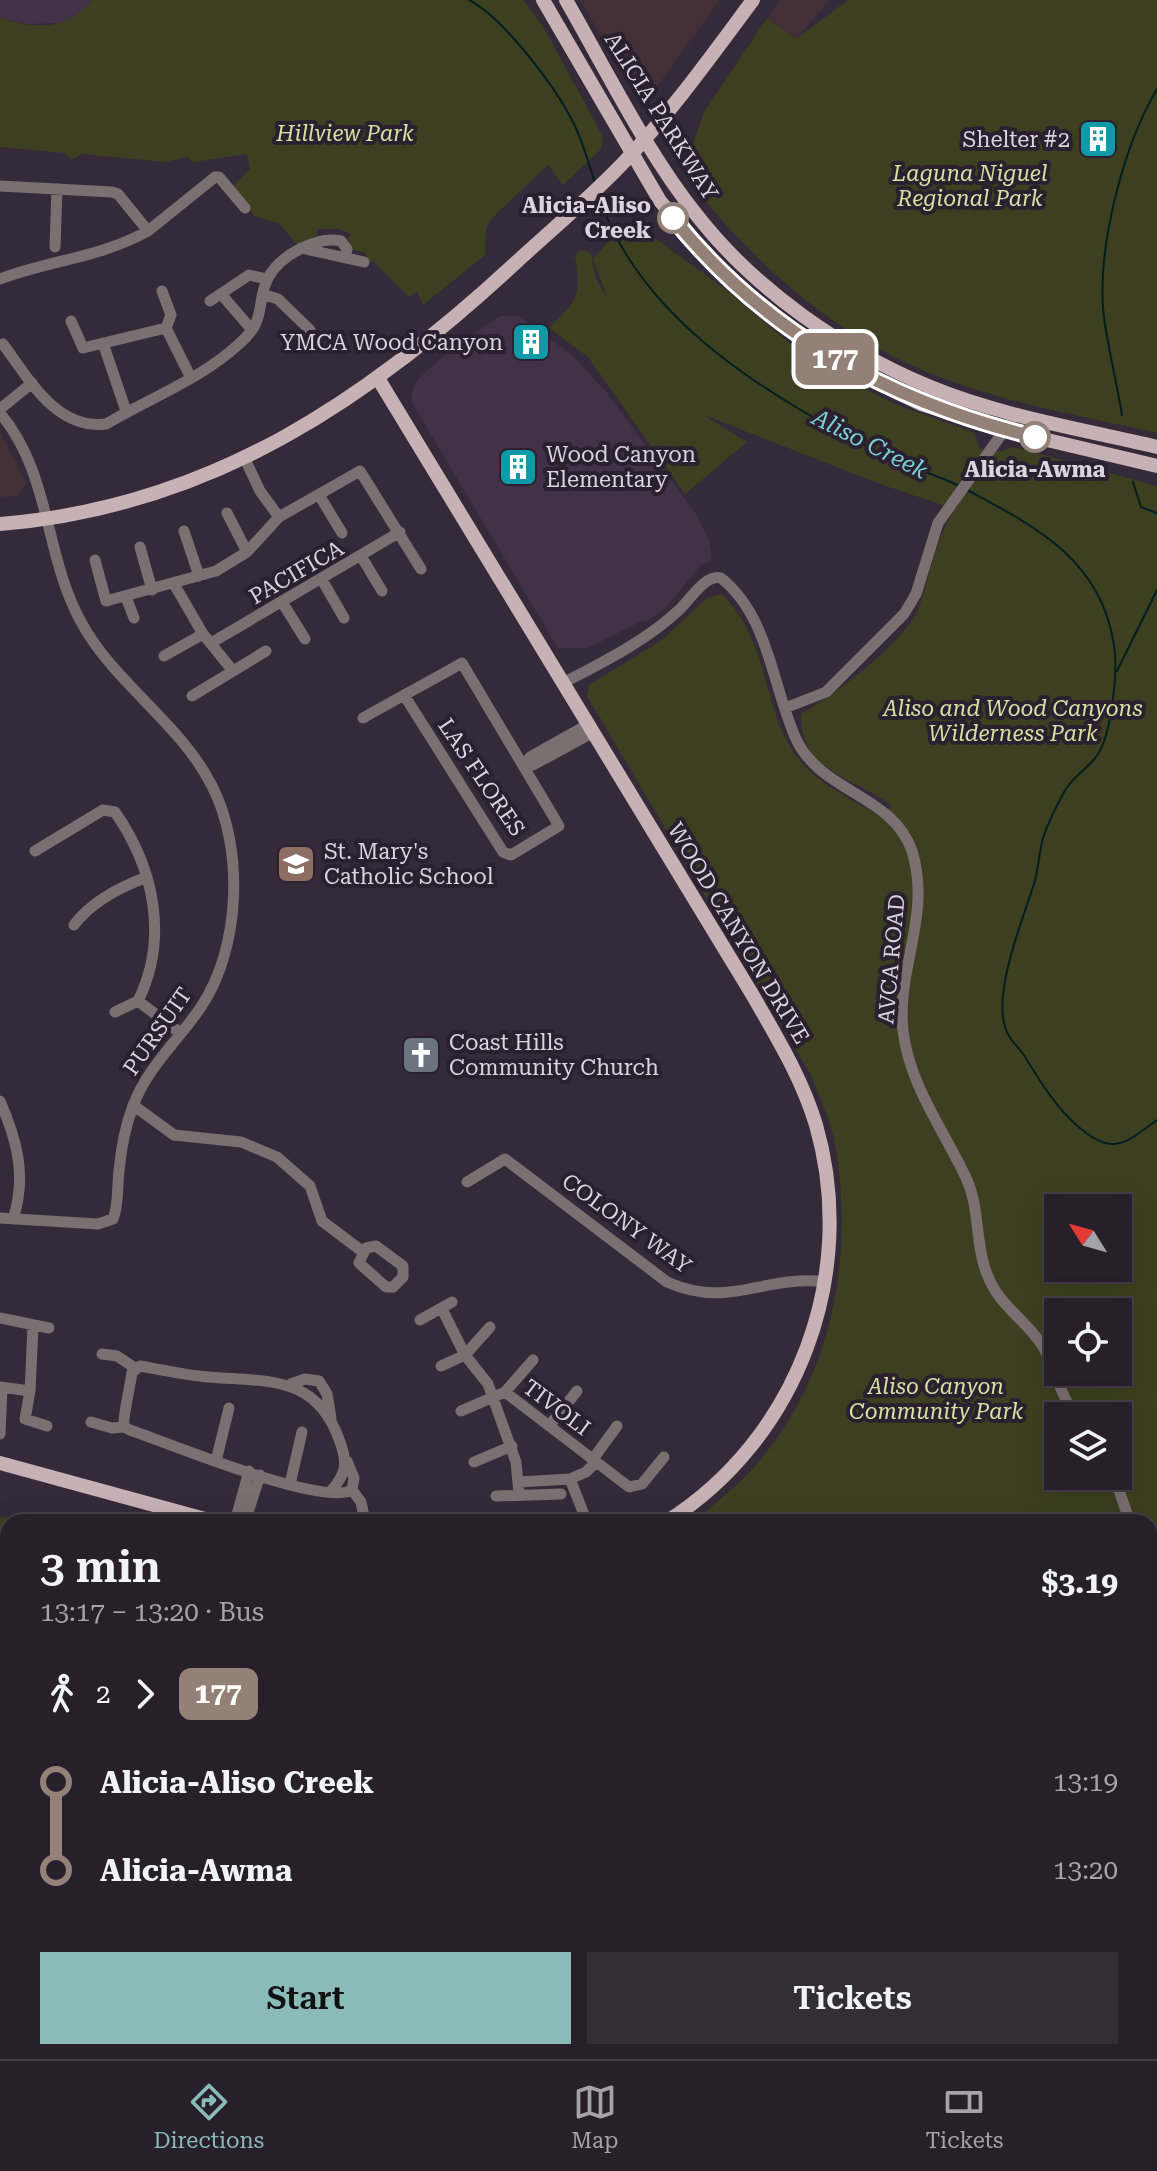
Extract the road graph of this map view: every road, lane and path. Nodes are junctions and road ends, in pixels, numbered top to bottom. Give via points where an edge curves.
1 (543, 0) edge
2 (566, 0) edge
3 (753, 0) edge
4 (645, 137) junction
5 (627, 158) junction
6 (0, 186) edge
7 (57, 189) junction
8 (245, 208) dead end
9 (148, 231) junction
10 (55, 247) dead end
11 (364, 262) dead end
12 (0, 279) edge
13 (267, 279) junction
14 (162, 291) dead end
15 (221, 294) junction
16 (265, 295) junction
17 (210, 301) dead end
18 (71, 321) dead end
19 (166, 328) junction
20 (252, 330) junction
21 (310, 330) dead end
22 (103, 343) junction
23 (3, 344) dead end
24 (191, 378) junction
25 (379, 380) junction
26 (32, 383) junction
27 (0, 411) edge
28 (126, 411) junction
29 (1016, 414) junction
30 (1005, 430) junction
31 (1157, 447) edge
32 (244, 457) junction
33 (1157, 466) edge
34 (319, 495) junction
35 (227, 513) dead end
36 (279, 517) junction
37 (47, 520) junction
38 (0, 524) edge
39 (184, 531) dead end
40 (400, 532) junction
41 (342, 533) dead end
42 (140, 547) dead end
43 (247, 552) junction
44 (361, 556) junction
45 (95, 560) dead end
46 (421, 569) dead end
47 (199, 576) junction
48 (322, 580) junction
49 (174, 584) junction
50 (152, 590) junction
51 (382, 591) dead end
52 (126, 597) junction
53 (282, 602) junction
54 (134, 618) dead end
55 (344, 618) dead end
56 (207, 639) junction
57 (305, 639) dead end
58 (266, 651) dead end
59 (164, 656) dead end
60 (233, 671) junction
61 (563, 683) junction
62 (404, 695) junction
63 (192, 696) dead end
64 (785, 708) junction
65 (363, 718) dead end
66 (590, 729) junction
67 (524, 765) junction
68 (35, 851) dead end
69 (147, 877) junction
70 (74, 925) dead end
71 (138, 1001) junction
72 (115, 1012) dead end
73 (179, 1032) junction
74 (133, 1105) junction
75 (1, 1106) edge
76 (467, 1182) dead end
77 (0, 1218) edge
78 (13, 1219) junction
79 (363, 1252) dead end
80 (826, 1282) junction
81 (0, 1318) edge
82 (420, 1320) dead end
83 (33, 1327) junction
84 (490, 1327) dead end
85 (49, 1328) dead end
86 (102, 1354) dead end
87 (465, 1355) junction
88 (533, 1360) dead end
89 (441, 1366) dead end
90 (135, 1368) junction
91 (291, 1384) junction
92 (1, 1387) edge
93 (30, 1391) junction
94 (577, 1391) dead end
95 (505, 1392) junction
96 (492, 1397) junction
97 (1068, 1402) edge
98 (229, 1408) dead end
99 (461, 1411) dead end
100 (331, 1418) junction
101 (91, 1422) dead end
102 (47, 1426) dead end
103 (549, 1426) junction
104 (617, 1426) dead end
105 (124, 1427) junction
106 (302, 1432) dead end
107 (0, 1434) edge
108 (512, 1446) junction
109 (664, 1457) dead end
110 (216, 1461) junction
111 (347, 1461) junction
112 (594, 1461) junction
113 (474, 1462) dead end
114 (0, 1463) edge
115 (254, 1473) junction
116 (570, 1479) junction
117 (290, 1484) junction
118 (519, 1488) junction
119 (352, 1490) junction
120 (1119, 1490) edge
121 (330, 1492) junction
122 (561, 1494) dead end
123 (496, 1496) dead end
124 (187, 1514) edge
125 (238, 1514) edge
126 (246, 1514) edge
127 (363, 1514) edge
128 (584, 1514) edge
129 (676, 1514) edge
130 (1127, 1514) edge

1 - 5 main road, ALICIA PARKWAY
2 - 4 main road, ALICIA PARKWAY
3 - 4 main road
4 - 5 main road
4 - 29 main road, ALICIA PARKWAY via 700,219 772,293 872,359 929,387
5 - 25 main road via 440,331
5 - 30 main road, ALICIA PARKWAY via 686,235 765,311 863,376 921,404
6 - 7 street
7 - 9 street via 118,194
7 - 10 street
8 - 9 street via 215,177
9 - 12 street via 84,258
11 - 13 street via 345,258 347,249 341,241 321,238 301,248
13 - 15 street via 249,275
13 - 16 street
14 - 19 street via 171,315
15 - 17 street
15 - 20 street
16 - 20 street
16 - 21 street via 278,299
18 - 22 street via 83,348
19 - 22 street
19 - 24 street
20 - 24 street via 219,362
22 - 28 street
23 - 26 street
24 - 28 street
25 - 32 main road via 301,430
25 - 61 main road, WOOD CANYON DRIVE
26 - 27 street
26 - 28 street via 74,422 106,424
27 - 37 street, PURSUIT via 33,466
29 - 30 street
29 - 31 main road, ALICIA PARKWAY
30 - 33 main road, ALICIA PARKWAY
30 - 64 street via 934,531 916,594 904,614 826,692
32 - 36 street
32 - 37 main road via 120,503
34 - 36 street
34 - 40 street via 360,471
34 - 41 street
35 - 43 street
36 - 43 street
37 - 38 main road
37 - 73 street, PURSUIT via 58,568 82,625 191,753 225,816 235,883 222,960 201,1007
39 - 47 street
40 - 44 street, PACIFICA
40 - 46 street
42 - 50 street
43 - 47 street
44 - 48 street, PACIFICA
44 - 51 street
45 - 52 street via 106,601
47 - 49 street
48 - 53 street, PACIFICA
48 - 55 street
49 - 50 street
49 - 56 street
50 - 52 street
52 - 54 street
53 - 56 street, PACIFICA
53 - 57 street
56 - 59 street, PACIFICA
56 - 60 street
58 - 60 street
60 - 63 street
61 - 64 street, AVCA ROAD via 644,638 713,577 726,581 759,631
61 - 66 main road, WOOD CANYON DRIVE
62 - 65 street, LAS FLORES
62 - 67 street, LAS FLORES via 462,663
62 - 67 street, LAS FLORES via 503,852 511,855 559,826
64 - 97 street, AVCA ROAD via 811,762 836,784 884,811 907,840 918,898 917,933 902,1006 909,1056 924,1100 968,1183 990,1282 1041,1344
66 - 67 street, LAS FLORES via 530,757
66 - 80 main road, WOOD CANYON DRIVE via 759,1006 807,1097 829,1198
68 - 69 street via 103,810 115,812 137,846
69 - 70 street via 109,894
69 - 71 street via 156,942
71 - 72 street
71 - 73 street
73 - 74 street, PURSUIT
74 - 78 street, PURSUIT via 113,1219 98,1224
74 - 79 street via 174,1135 241,1142 277,1157 310,1186 322,1221
75 - 78 street via 19,1156
76 - 80 street, COLONY WAY via 505,1159 667,1282 690,1292 723,1295 799,1278
77 - 78 street, PURSUIT
80 - 129 main road, WOOD CANYON DRIVE via 809,1343 774,1417 729,1473
81 - 83 street
82 - 87 street, TIVOLI via 447,1306
83 - 85 street
83 - 93 street
84 - 87 street
86 - 90 street via 117,1356
87 - 89 street
87 - 96 street, TIVOLI
88 - 95 street
90 - 91 street
90 - 105 street
91 - 100 street
91 - 100 street via 319,1381
92 - 93 street
92 - 107 street
93 - 102 street via 25,1419
94 - 103 street
95 - 96 street, TIVOLI
95 - 103 street, TIVOLI
96 - 99 street
96 - 108 street, TIVOLI
98 - 110 street
100 - 111 street
101 - 105 street
103 - 112 street, TIVOLI
104 - 112 street
105 - 110 street
106 - 117 street
108 - 113 street
108 - 118 street, TIVOLI
109 - 112 street, TIVOLI via 642,1484 629,1487
110 - 115 street
111 - 119 street via 354,1478
111 - 121 street
112 - 116 street, TIVOLI
114 - 124 main road
115 - 117 street
115 - 125 street
115 - 126 street
116 - 118 street, TIVOLI
116 - 128 street
117 - 121 street
118 - 122 street
118 - 123 street
119 - 121 street
119 - 127 street
120 - 130 street

